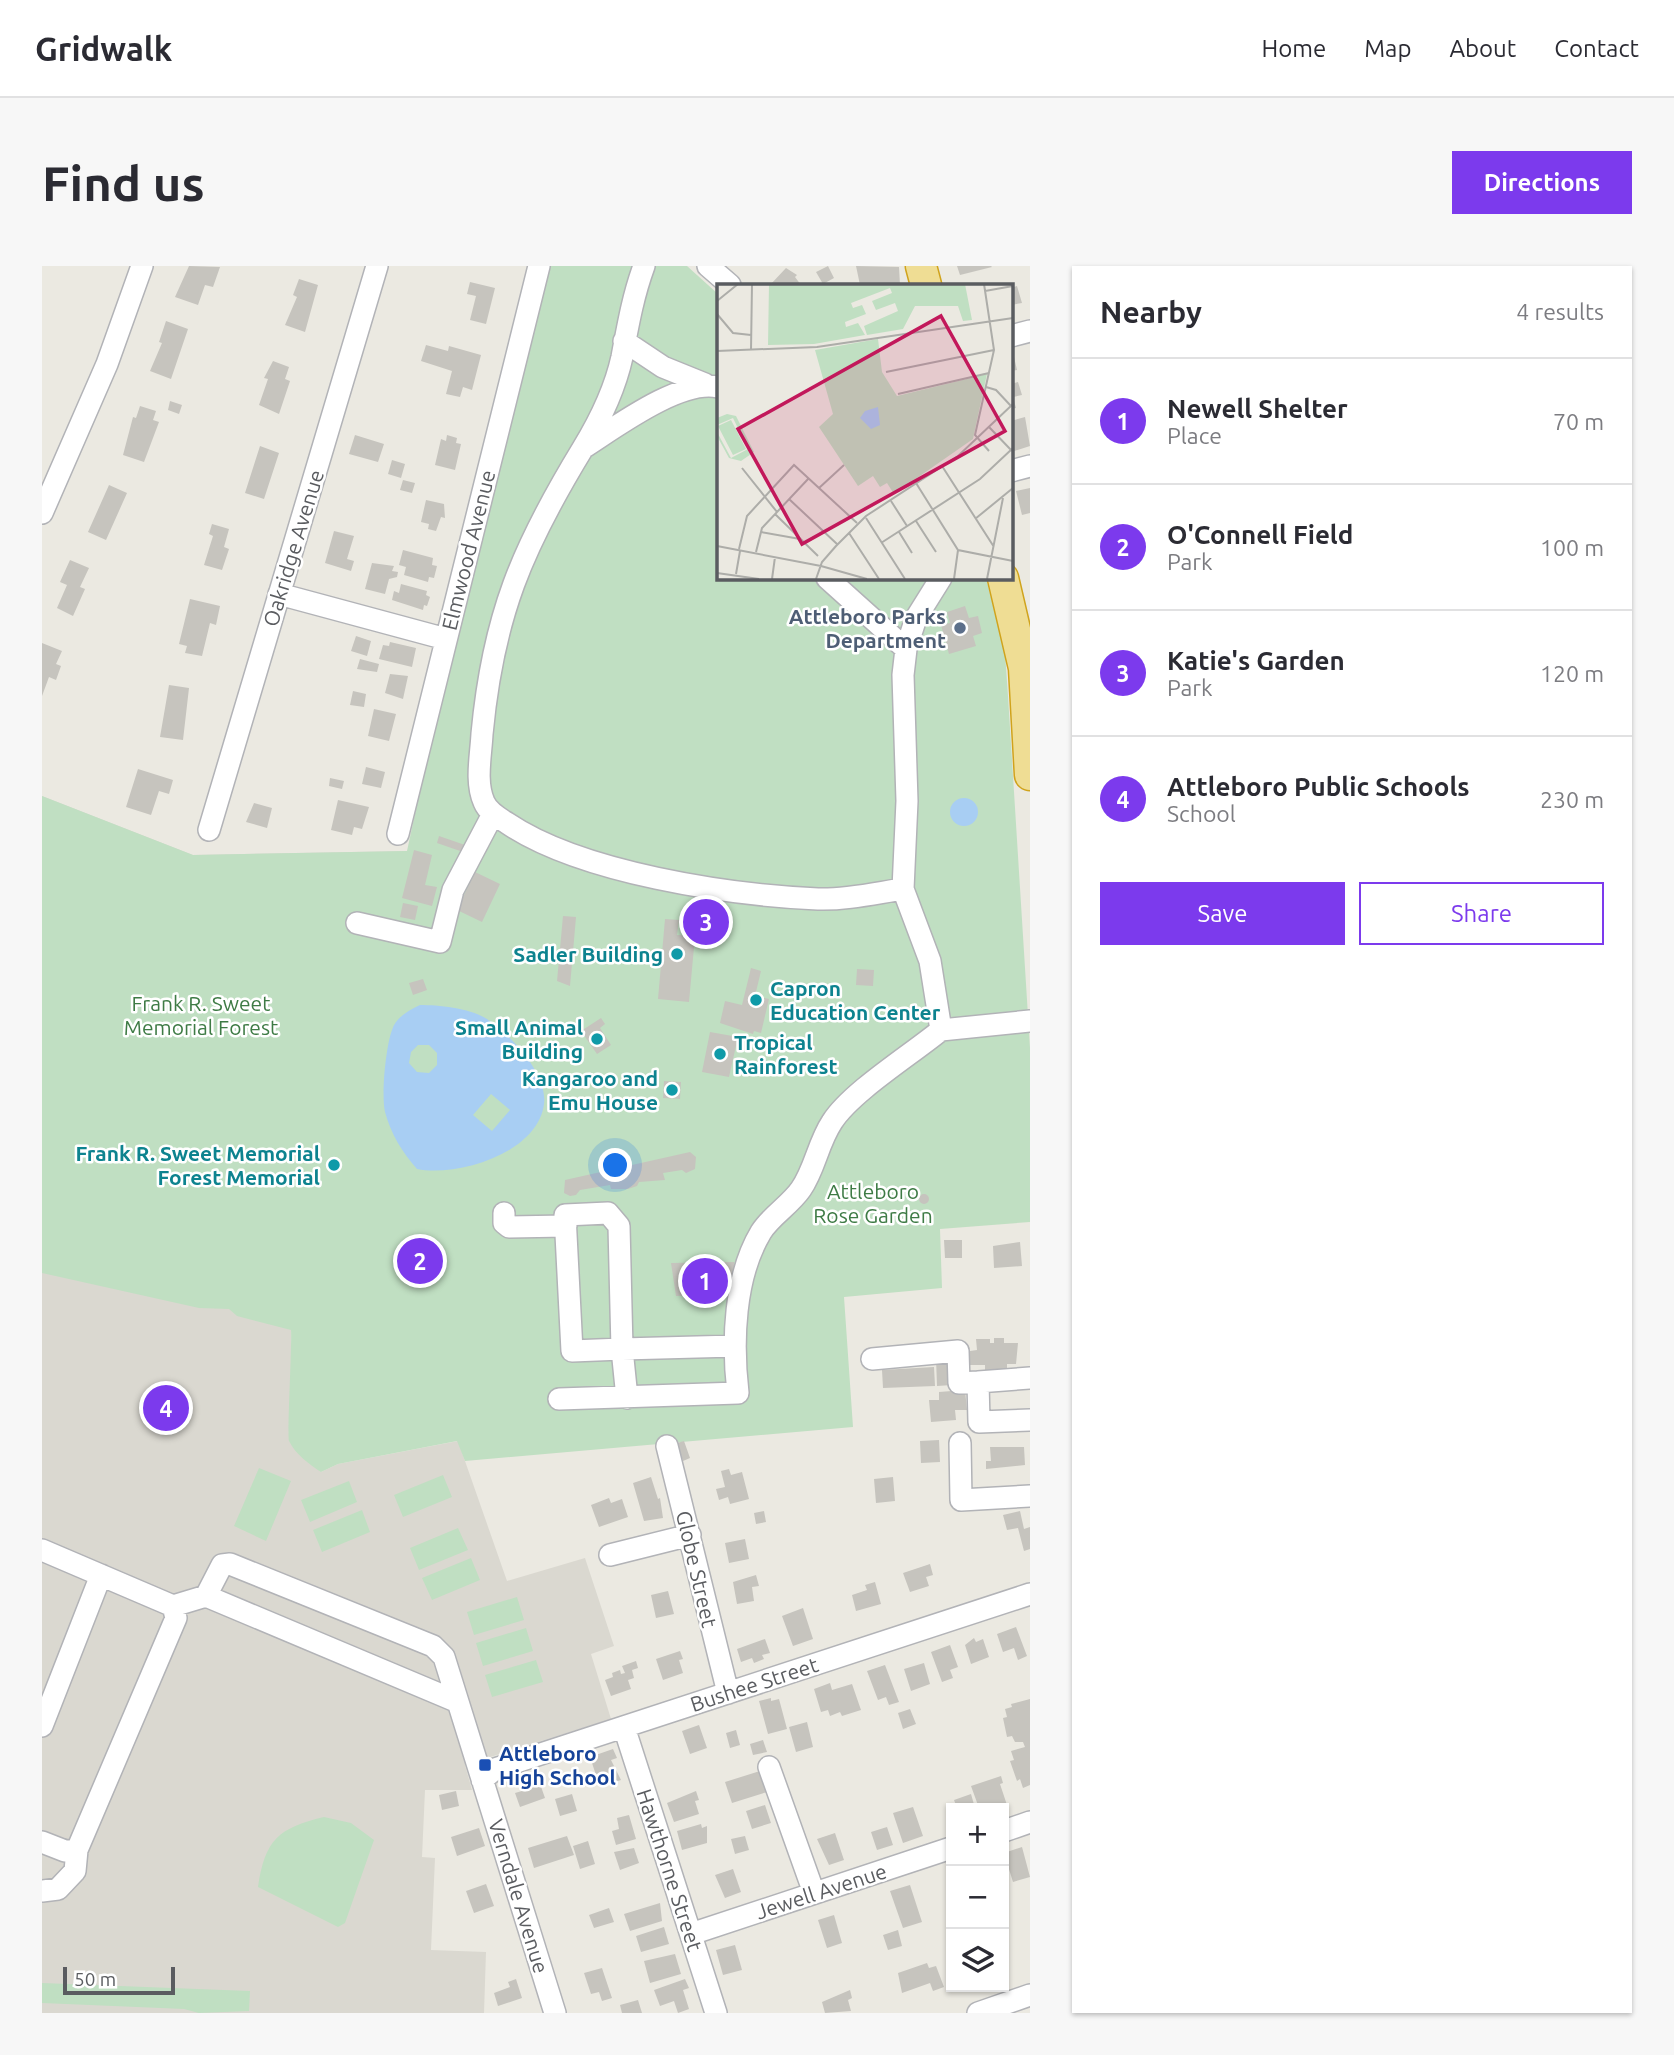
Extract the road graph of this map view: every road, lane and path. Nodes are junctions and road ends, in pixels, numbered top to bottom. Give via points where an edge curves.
1 (142, 266) edge
2 (377, 266) edge
3 (539, 266) edge
4 (643, 266) edge
5 (708, 266) edge
6 (921, 266) edge
7 (729, 284) edge
8 (926, 284) edge
9 (1030, 331) edge
10 (1012, 335) edge
11 (624, 341) junction
12 (712, 386) edge
13 (583, 448) junction
14 (1030, 466) edge
15 (1012, 471) edge
16 (42, 513) edge
17 (828, 579) edge
18 (940, 579) edge
19 (1003, 579) edge
20 (279, 594) junction
21 (446, 639) junction
22 (906, 649) junction
23 (1030, 775) edge
24 (494, 814) junction
25 (209, 830) dead end
26 (398, 834) dead end
27 (903, 889) junction
28 (357, 923) dead end
29 (1030, 1021) edge
30 (942, 1030) junction
31 (504, 1213) dead end
32 (566, 1226) junction
33 (735, 1346) junction
34 (622, 1349) junction
35 (872, 1359) dead end
36 (1030, 1378) edge
37 (978, 1382) junction
38 (627, 1398) junction
39 (559, 1399) dead end
40 (1030, 1420) edge
41 (960, 1443) dead end
42 (667, 1446) dead end
43 (1030, 1496) edge
44 (690, 1535) junction
45 (42, 1550) edge
46 (610, 1555) dead end
47 (101, 1575) junction
48 (1030, 1594) edge
49 (206, 1595) junction
50 (173, 1606) junction
51 (728, 1693) junction
52 (458, 1702) junction
53 (42, 1727) edge
54 (624, 1727) junction
55 (769, 1767) dead end
56 (482, 1780) junction
57 (1030, 1822) edge
58 (1009, 1829) edge
59 (42, 1842) edge
60 (77, 1850) junction
61 (946, 1850) edge
62 (42, 1891) edge
63 (814, 1893) junction
64 (691, 1934) junction
65 (1030, 1995) edge
66 (986, 2012) edge
67 (555, 2013) edge
68 (716, 2013) edge

1 - 16 street via 107,364
2 - 20 street, Oakridge Avenue
3 - 21 street, Elmwood Avenue
4 - 11 street
5 - 7 street
6 - 8 highway
9 - 10 street
11 - 12 street via 663,367
11 - 13 street via 608,400
12 - 13 street via 669,397
13 - 24 street via 519,565 499,621 487,677 479,784 484,804
14 - 15 street
17 - 22 street
18 - 22 street via 916,618
19 - 23 highway via 1024,668
20 - 21 street
20 - 25 street, Oakridge Avenue
21 - 26 street, Elmwood Avenue
22 - 27 street
24 - 27 street via 531,839 625,872 657,878 820,899
24 - 28 street via 453,890 440,942
27 - 30 street via 930,961
29 - 30 street
30 - 33 street via 845,1104 830,1124 809,1177 762,1229 753,1247
31 - 32 street via 509,1227
32 - 34 street via 572,1351
32 - 34 street via 565,1215 608,1213 619,1226
33 - 34 street
33 - 38 street via 738,1393
34 - 38 street
35 - 37 street via 958,1351 959,1383
36 - 37 street
37 - 40 street via 979,1422
38 - 39 street
41 - 43 street via 961,1500
42 - 44 street, Globe Street
44 - 46 street
44 - 51 street, Globe Street
45 - 47 street
47 - 50 street
47 - 53 street
48 - 51 street, Bushee Street
49 - 50 street
49 - 52 street
49 - 52 street, Verndale Avenue via 222,1565 230,1563 433,1646 444,1657
50 - 60 street via 176,1618
51 - 54 street, Bushee Street
52 - 56 street, Verndale Avenue
54 - 56 street, Bushee Street via 495,1769
54 - 64 street, Hawthorne Street
55 - 63 street
56 - 67 street, Verndale Avenue
57 - 58 street
59 - 60 street via 65,1851
60 - 62 street via 70,1878 58,1889
61 - 63 street, Jewell Avenue
63 - 64 street, Jewell Avenue
64 - 68 street, Hawthorne Street
65 - 66 street

